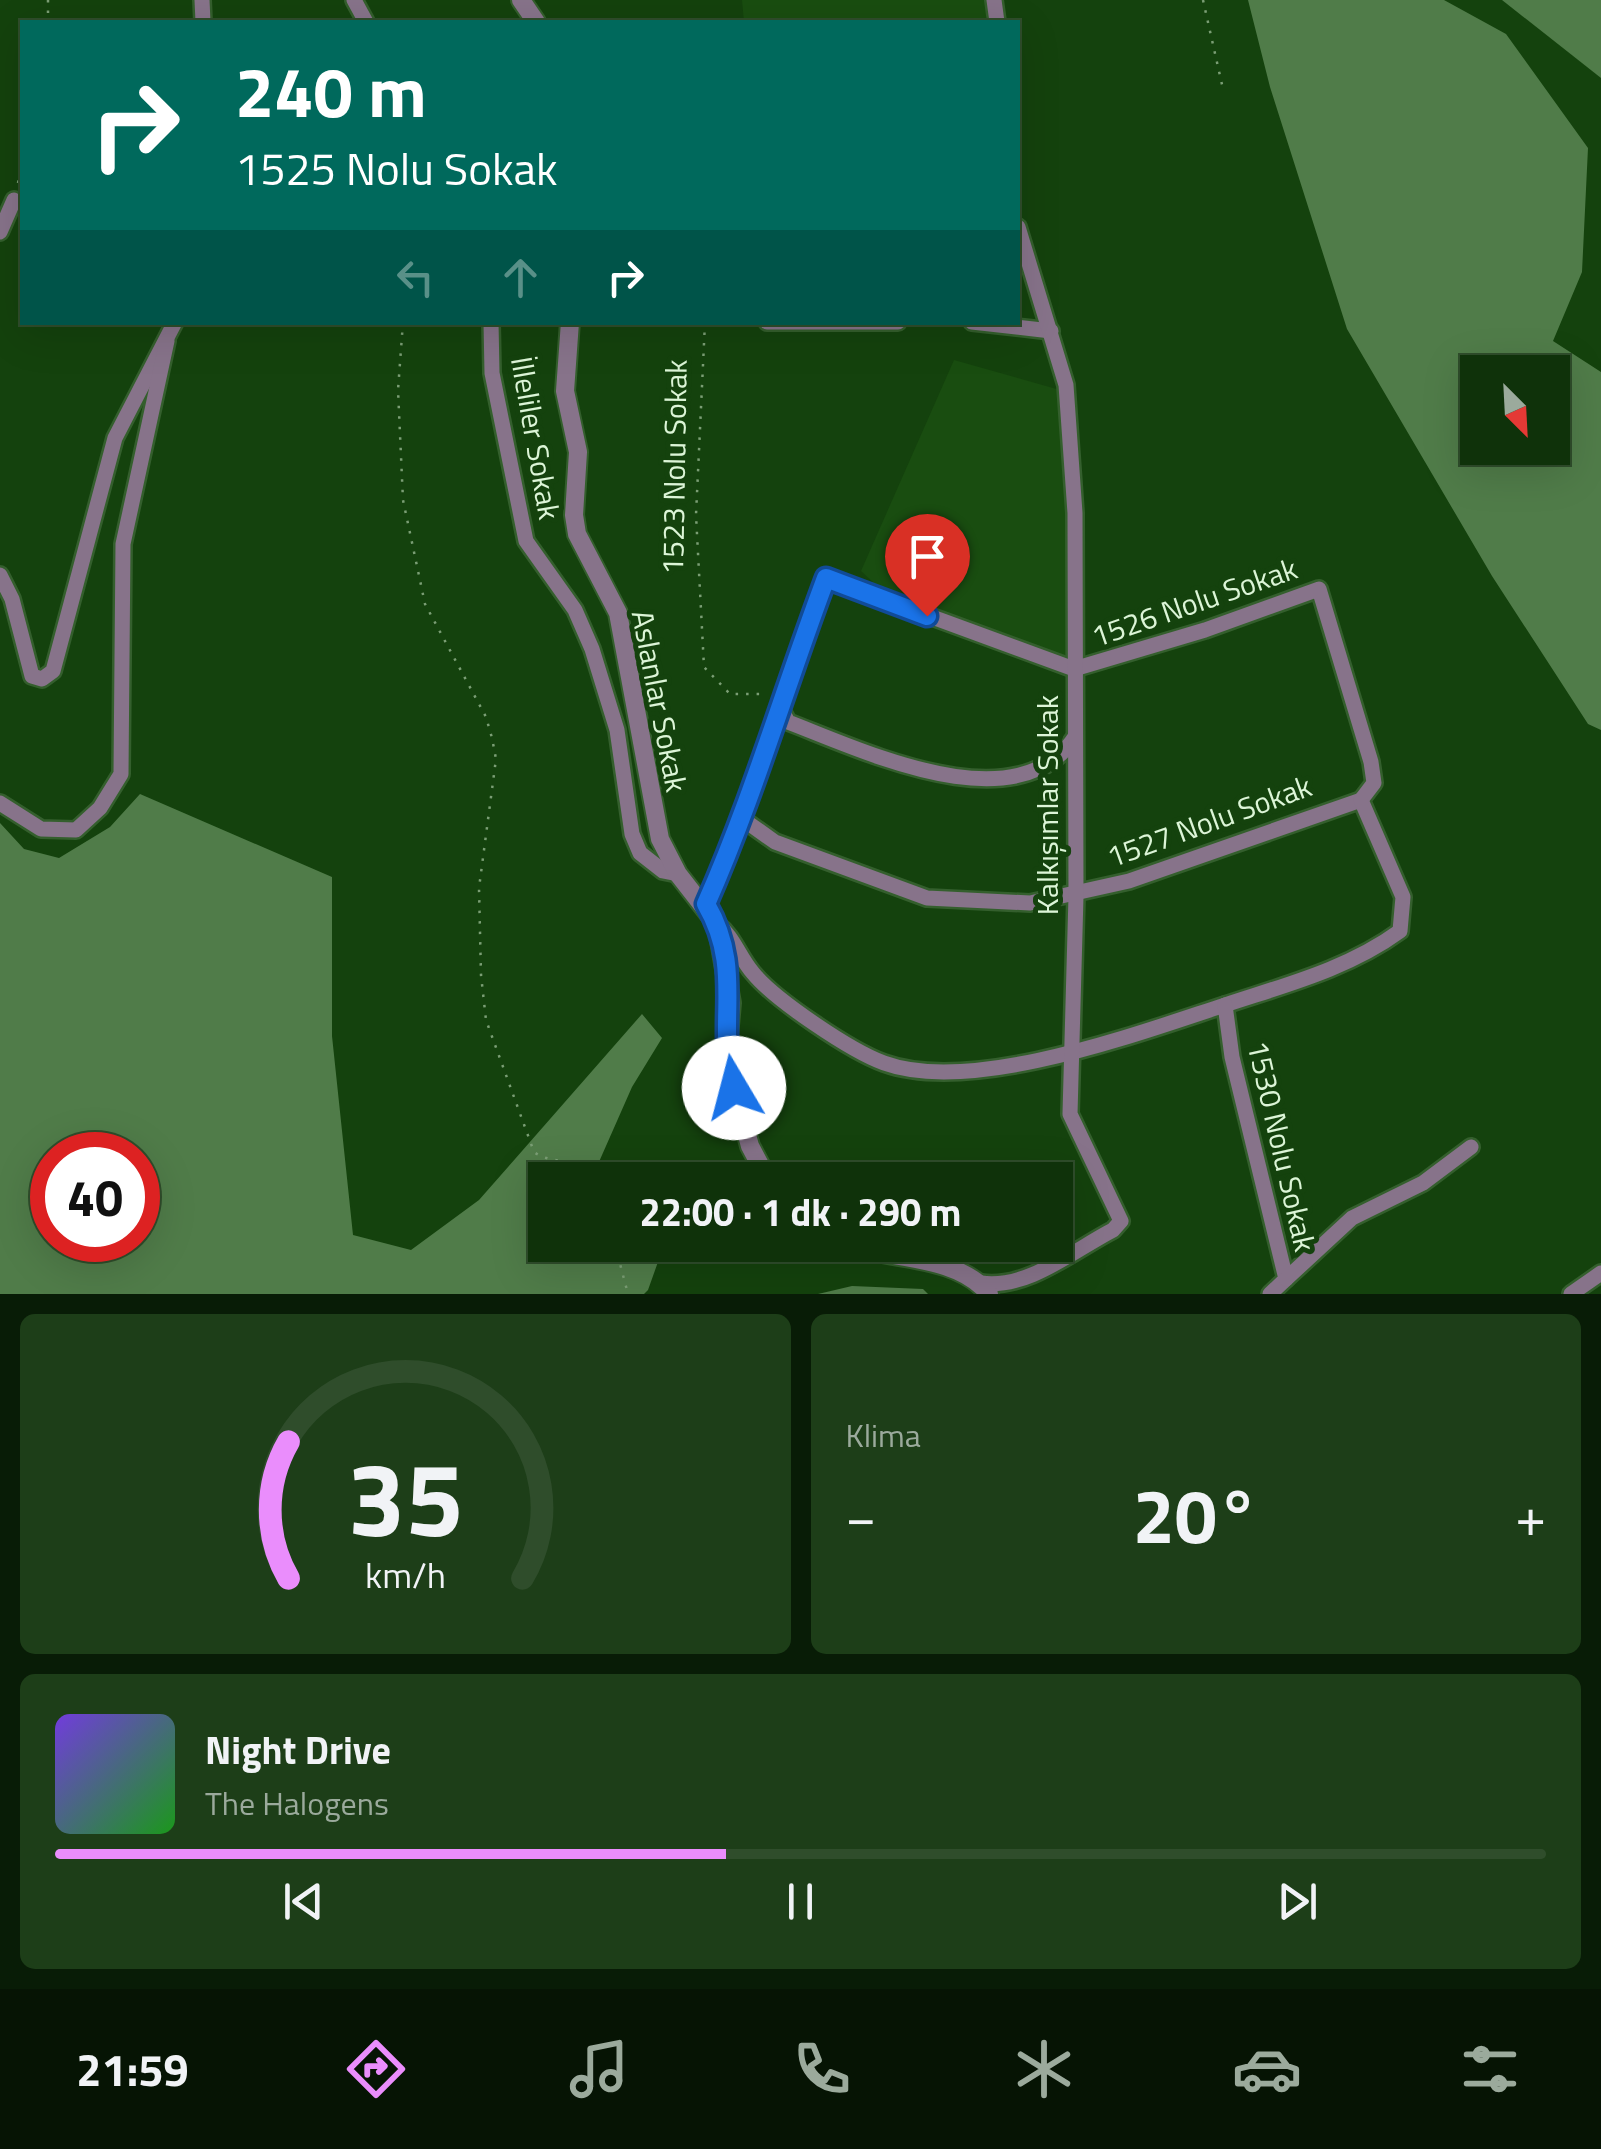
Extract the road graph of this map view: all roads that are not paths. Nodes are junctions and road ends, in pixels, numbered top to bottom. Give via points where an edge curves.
1 (14, 200) road end
2 (0, 232) edge
3 (1020, 233) edge
4 (174, 325) edge
5 (490, 325) edge
6 (570, 325) edge
7 (825, 325) edge
8 (858, 325) edge
9 (998, 325) edge
10 (1051, 331) junction
11 (168, 341) junction
12 (0, 575) edge
13 (1074, 668) junction
14 (780, 707) junction
15 (1076, 737) junction
16 (1361, 800) junction
17 (0, 803) edge
18 (744, 820) junction
19 (678, 874) junction
20 (1076, 896) junction
21 (706, 904) junction
22 (717, 924) junction
23 (1225, 1005) junction
24 (1072, 1054) junction
25 (1471, 1147) dead end
26 (758, 1162) edge
27 (925, 1262) edge
28 (1601, 1273) edge
29 (1286, 1279) junction
30 (985, 1289) edge
31 (1270, 1294) edge
32 (1571, 1294) edge

1 - 2 street
3 - 10 street, Kalkışımlar Sokak
4 - 11 street
5 - 19 street, İlleliler Sokak via 492,373 526,541 575,610 592,649 617,730 636,844 649,863
6 - 19 street, Aslanlar Sokak via 565,391 578,452 574,515 618,613 660,839
7 - 8 street
9 - 10 street
10 - 13 street, Kalkışımlar Sokak via 1066,386 1075,513
11 - 12 street via 115,438 53,671 42,679 32,676
11 - 17 street via 123,544 120,774 100,808 76,830 40,829
13 - 14 street via 826,578
13 - 15 street, Kalkışımlar Sokak
13 - 16 street, 1526 Nolu Sokak via 1319,589 1371,762 1374,783
14 - 15 street via 788,722 896,764 980,779 1040,770 1063,756
14 - 18 street
15 - 20 street, Kalkışımlar Sokak
16 - 20 street, 1527 Nolu Sokak
16 - 23 street via 1403,897 1400,931 1300,982
18 - 20 street, 1527 Nolu Sokak via 775,842 927,898 963,904
18 - 21 street
19 - 21 street, Aslanlar Sokak
20 - 24 street, Kalkışımlar Sokak
21 - 22 street, Aslanlar Sokak
22 - 24 street via 770,989 852,1048 886,1064 952,1069
22 - 26 street, Aslanlar Sokak via 731,1003 726,1058
23 - 24 street
23 - 29 street, 1530 Nolu Sokak
24 - 30 street, Kalkışımlar Sokak via 1070,1114 1121,1221 1022,1280
25 - 29 street via 1423,1184 1352,1218
27 - 30 street
28 - 32 street
29 - 31 street, 1530 Nolu Sokak

